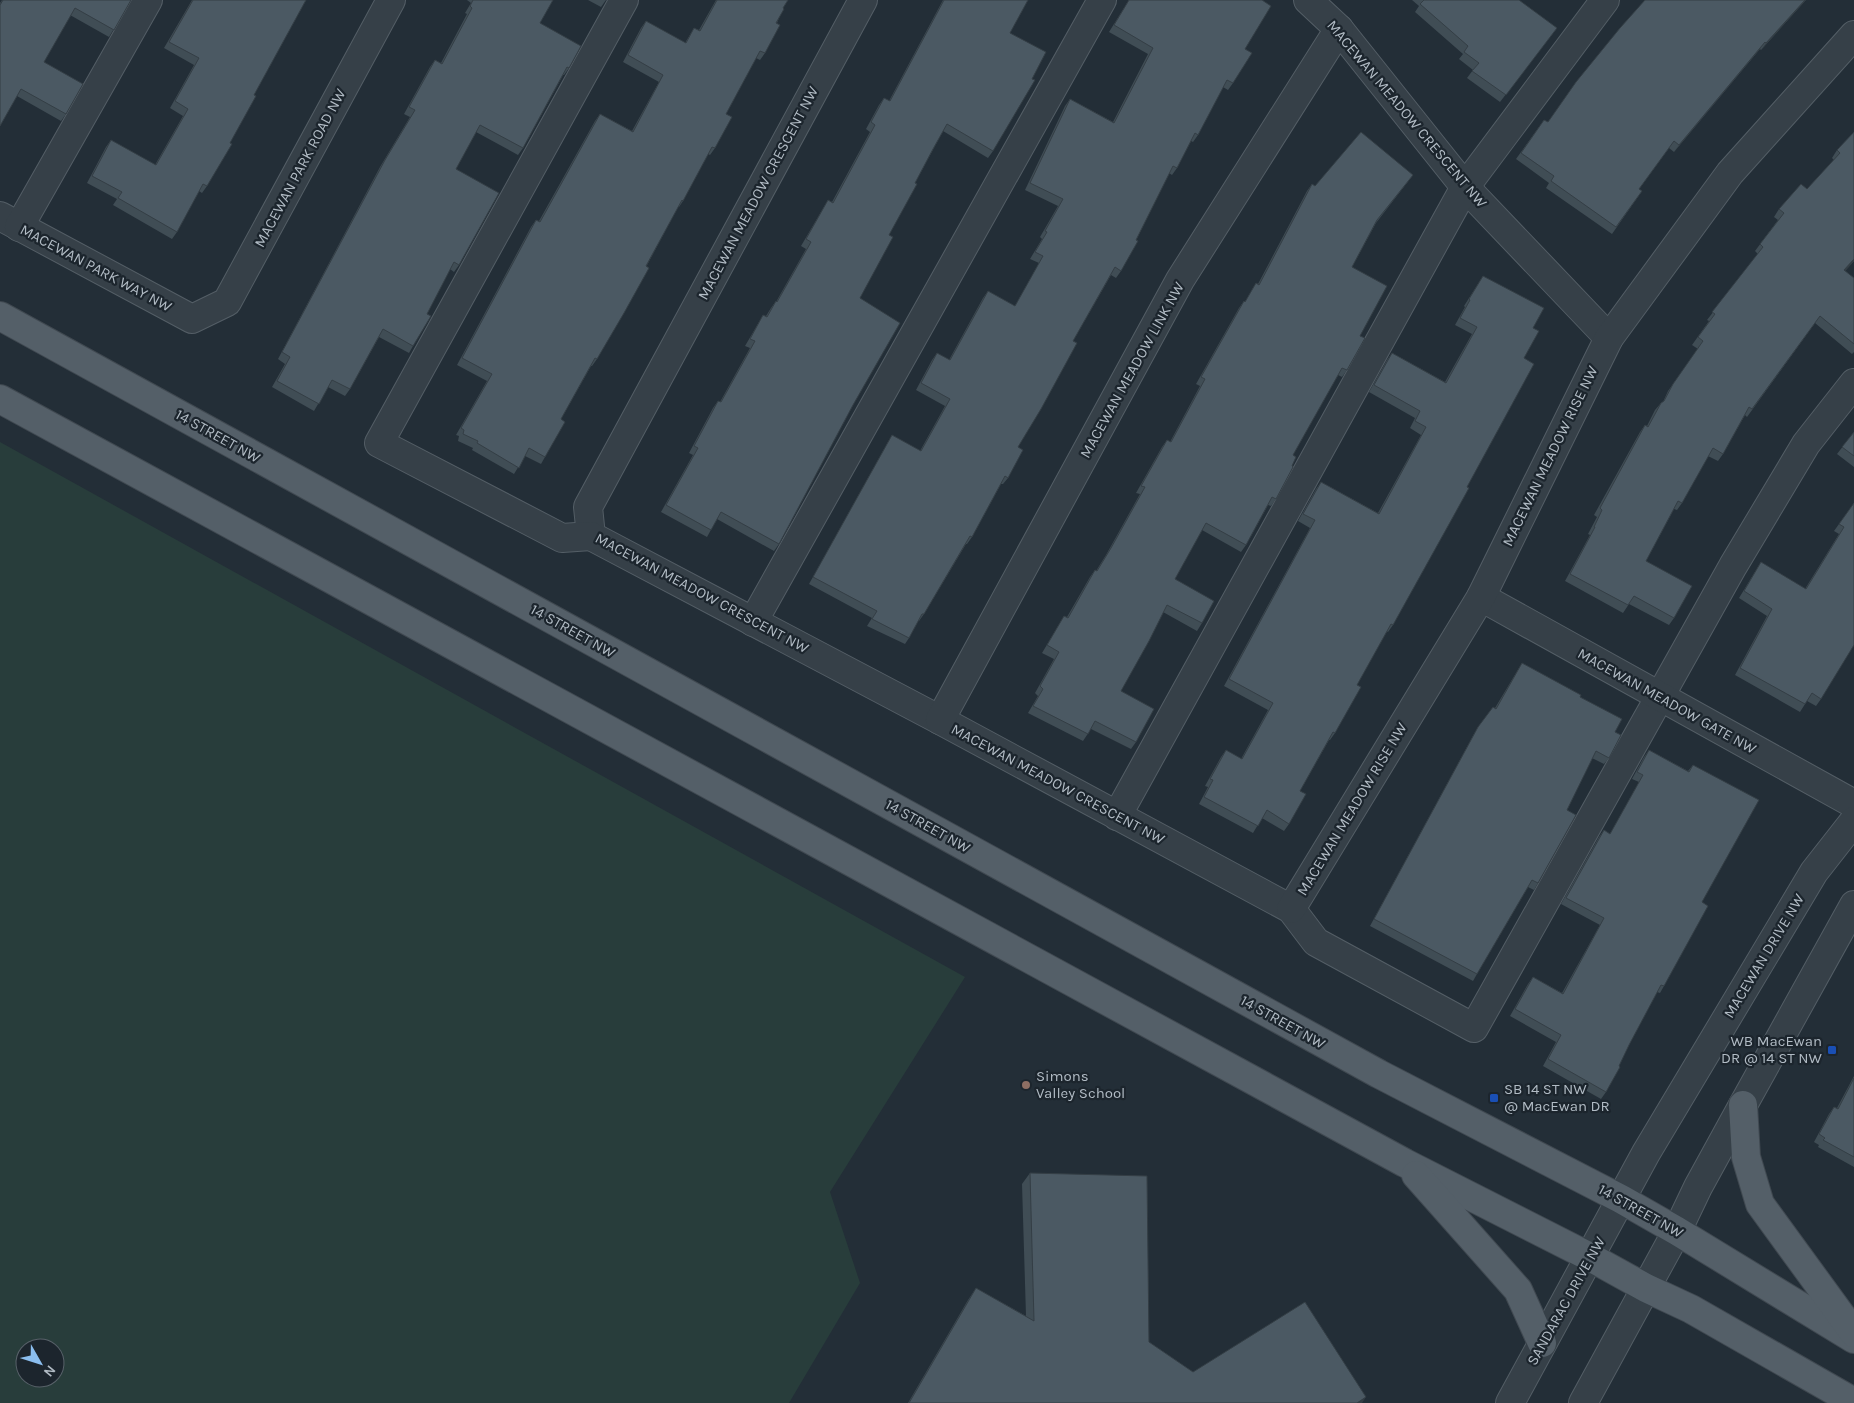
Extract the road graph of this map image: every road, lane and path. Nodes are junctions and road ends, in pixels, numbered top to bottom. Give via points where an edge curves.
1 (148, 0) edge
2 (391, 0) edge
3 (624, 0) edge
4 (863, 0) edge
5 (1102, 0) edge
6 (1308, 0) edge
7 (1603, 1) edge
8 (1339, 29) junction
9 (1854, 35) edge
10 (1465, 187) junction
11 (10, 222) edge
12 (0, 316) edge
13 (192, 320) joint
14 (1609, 338) junction
15 (1854, 383) edge
16 (0, 399) edge
17 (591, 536) junction
18 (1481, 597) junction
19 (753, 622) junction
20 (1661, 697) junction
21 (940, 720) junction
22 (1854, 804) edge
23 (1116, 816) junction
24 (1854, 821) edge
25 (1854, 905) edge
26 (1291, 909) junction
27 (1743, 1105) junction
28 (1405, 1163) junction
29 (1621, 1199) junction
30 (1677, 1231) junction
31 (1590, 1258) junction
32 (1646, 1288) junction
33 (1854, 1333) edge
34 (1854, 1340) edge
35 (1542, 1343) junction
36 (1854, 1402) edge
37 (1510, 1403) edge
38 (1583, 1403) edge

1 - 11 street
2 - 13 street, MACEWAN PARK ROAD NW via 228,302
3 - 17 street via 379,443 562,538
4 - 17 street, MACEWAN MEADOW CRESCENT NW via 588,507
5 - 19 street
6 - 8 street, MACEWAN MEADOW CRESCENT NW
7 - 10 street
8 - 10 street, MACEWAN MEADOW CRESCENT NW
8 - 21 street, MACEWAN MEADOW LINK NW via 1180,280
9 - 14 street, MACEWAN MEADOW RISE NW via 1730,173
10 - 14 street, MACEWAN MEADOW CRESCENT NW
10 - 23 street
11 - 13 street, MACEWAN PARK WAY NW
12 - 29 main road, 14 STREET NW via 1379,1074
14 - 18 street, MACEWAN MEADOW RISE NW
15 - 20 street via 1806,444 1733,566
16 - 28 main road
17 - 19 street, MACEWAN MEADOW CRESCENT NW
18 - 20 street, MACEWAN MEADOW GATE NW
18 - 26 street, MACEWAN MEADOW RISE NW
19 - 21 street, MACEWAN MEADOW CRESCENT NW
20 - 22 street, MACEWAN MEADOW GATE NW
20 - 26 street via 1474,1028 1316,942
21 - 23 street, MACEWAN MEADOW CRESCENT NW
23 - 26 street, MACEWAN MEADOW CRESCENT NW
24 - 29 street, MACEWAN DRIVE NW via 1814,872
25 - 27 street
27 - 30 street
27 - 33 main road via 1746,1157 1760,1204
28 - 31 main road
28 - 35 main road via 1518,1290
29 - 30 main road, 14 STREET NW
29 - 31 street, SANDARAC DRIVE NW
30 - 32 street
30 - 34 main road, 14 STREET NW
31 - 32 main road
31 - 35 street, SANDARAC DRIVE NW
32 - 36 main road via 1691,1308
32 - 38 street
35 - 37 street, SANDARAC DRIVE NW

